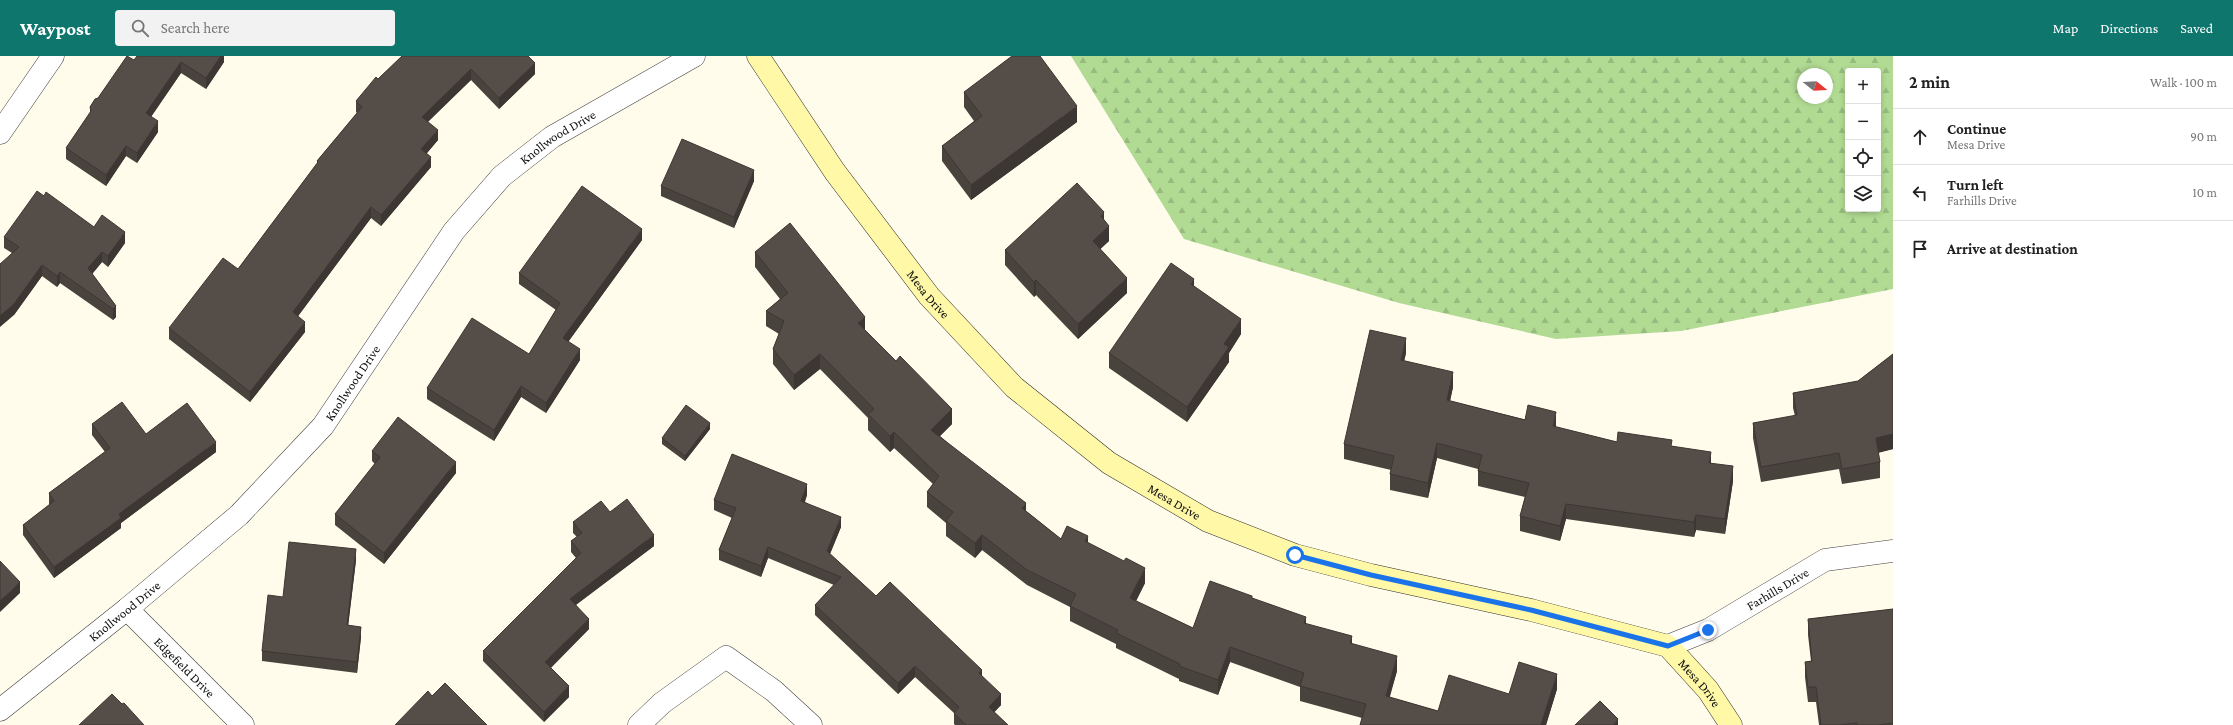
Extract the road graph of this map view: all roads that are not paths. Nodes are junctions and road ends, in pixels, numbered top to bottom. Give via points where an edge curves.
1 (53, 56) edge
2 (694, 56) edge
3 (758, 56) edge
4 (0, 133) edge
5 (1893, 551) edge
6 (127, 609) junction
7 (1668, 646) junction
8 (0, 710) edge
9 (244, 725) edge
10 (639, 725) edge
11 (811, 725) edge
12 (1731, 725) edge

1 - 4 street
2 - 6 street, Knollwood Drive via 552,137 502,176 454,231 323,426 239,515
3 - 7 street, Mesa Drive via 835,172 930,296 1014,387 1109,463 1208,520 1295,555 1371,575 1531,610
5 - 7 street, Farhills Drive via 1825,560 1708,630
6 - 8 street, Knollwood Drive
6 - 9 street, Edgefield Drive
7 - 12 street, Mesa Drive via 1708,690
10 - 11 street via 662,703 726,657 774,691

